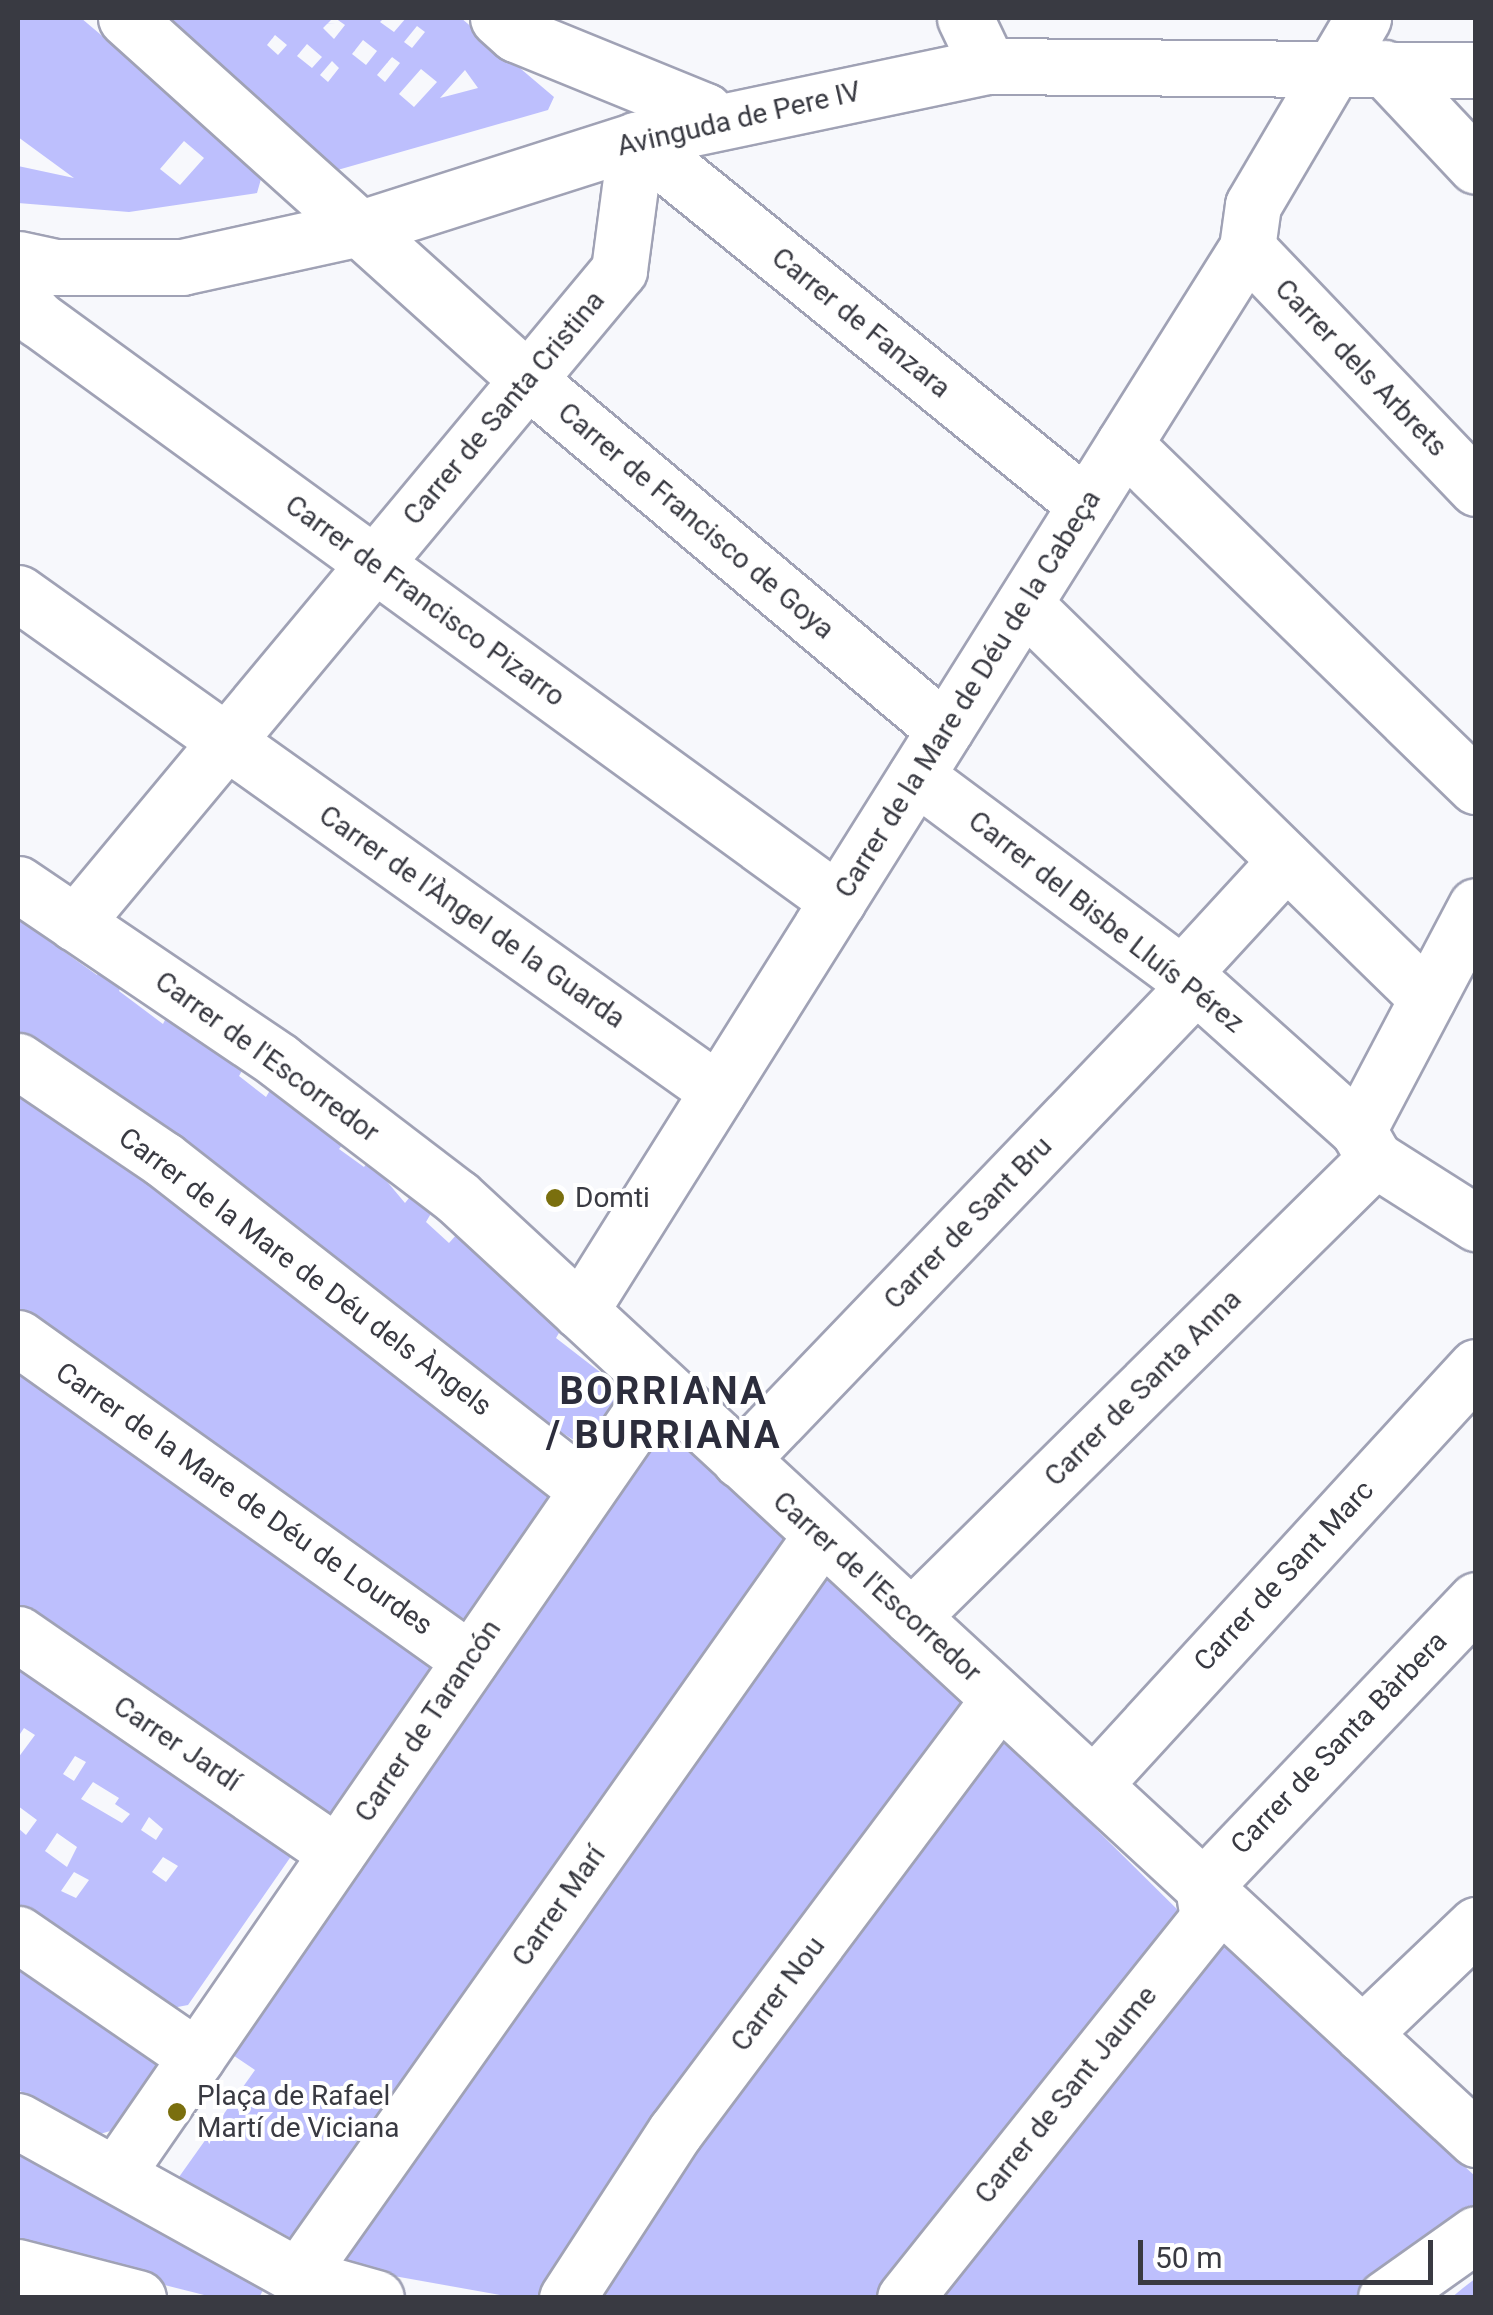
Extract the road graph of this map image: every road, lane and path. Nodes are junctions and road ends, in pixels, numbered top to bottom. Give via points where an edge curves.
1 (126, 18) edge
2 (964, 18) edge
3 (1363, 18) edge
4 (514, 23) edge
5 (988, 66) junction
6 (1359, 68) junction
7 (1476, 70) edge
8 (636, 140) junction
9 (1476, 166) edge
10 (364, 227) junction
11 (1247, 248) junction
12 (18, 259) edge
13 (18, 296) edge
14 (528, 380) junction
15 (1124, 444) junction
16 (1476, 488) edge
17 (1086, 505) junction
18 (374, 564) junction
19 (18, 593) edge
20 (1024, 604) junction
21 (945, 730) junction
22 (226, 742) junction
23 (916, 776) junction
24 (1476, 786) edge
25 (1286, 861) junction
26 (18, 884) edge
27 (838, 901) junction
28 (1476, 906) edge
29 (76, 924) junction
30 (1189, 980) junction
31 (1427, 998) junction
32 (18, 1060) edge
33 (718, 1091) junction
34 (1366, 1145) junction
35 (1476, 1224) edge
36 (580, 1311) junction
37 (18, 1338) edge
38 (1476, 1367) edge
39 (660, 1385) junction
40 (740, 1460) junction
41 (587, 1490) junction
42 (820, 1537) junction
43 (1476, 1600) edge
44 (911, 1617) junction
45 (18, 1634) edge
46 (470, 1660) junction
47 (999, 1699) junction
48 (1092, 1784) junction
49 (338, 1853) junction
50 (1203, 1886) junction
51 (1476, 1925) edge
52 (18, 1934) edge
53 (1362, 2034) junction
54 (197, 2057) junction
55 (18, 2121) edge
56 (1476, 2139) edge
57 (116, 2174) junction
58 (1476, 2234) edge
59 (18, 2267) edge
60 (298, 2287) edge
61 (138, 2298) edge
62 (376, 2298) edge
63 (568, 2298) edge
64 (905, 2298) edge
65 (1386, 2298) edge

1 - 10 street, Carrer de Francisco de Goya
2 - 5 street
3 - 6 street, Carrer de la Mare de Déu de la Cabeça
4 - 8 street via 706,111
5 - 6 street, Avinguda de Pere IV
5 - 8 street, Avinguda de Pere IV
6 - 7 street, Avinguda de Pere IV
6 - 9 street
6 - 11 street, Carrer de la Mare de Déu de la Cabeça via 1253,205
8 - 10 street, Avinguda de Pere IV
8 - 14 street, Carrer de Santa Cristina via 619,270
8 - 17 street, Carrer de Fanzara
10 - 12 street, Avinguda de Pere IV via 182,267 56,267
10 - 14 street, Carrer de Francisco de Goya
11 - 15 street, Carrer de la Mare de Déu de la Cabeça
11 - 16 street, Carrer dels Arbrets
13 - 18 street, Carrer de Francisco Pizarro via 38,319
14 - 18 street, Carrer de Santa Cristina
14 - 21 street, Carrer de Francisco de Goya
15 - 17 street, Carrer de la Mare de Déu de la Cabeça
15 - 24 street
17 - 20 street, Carrer de la Mare de Déu de la Cabeça
18 - 22 street, Carrer de Santa Cristina
18 - 27 street, Carrer de Francisco Pizarro
19 - 22 street, Carrer de l'Àngel de la Guarda
20 - 21 street, Carrer de la Mare de Déu de la Cabeça
20 - 25 street
21 - 23 street, Carrer de la Mare de Déu de la Cabeça
22 - 29 street, Carrer de Santa Cristina
22 - 33 street, Carrer de l'Àngel de la Guarda
23 - 27 street, Carrer de la Mare de Déu de la Cabeça
23 - 30 street, Carrer del Bisbe Lluís Pérez
25 - 30 street, Carrer de Sant Bru
25 - 31 street
26 - 29 street, Carrer de l'Escorredor
27 - 33 street, Carrer de la Mare de Déu de la Cabeça
28 - 31 street, Carrer de Santa Anna
29 - 36 street, Carrer de l'Escorredor via 279,1060 456,1198
30 - 34 street, Carrer del Bisbe Lluís Pérez
30 - 40 street, Carrer de Sant Bru
31 - 34 street, Carrer de Santa Anna
32 - 41 street, Carrer de la Mare de Déu dels Àngels via 163,1160
33 - 36 street, Carrer de la Mare de Déu de la Cabeça
34 - 35 street, Carrer del Bisbe Lluís Pérez
34 - 44 street, Carrer de Santa Anna
36 - 39 street, Carrer de l'Escorredor
37 - 46 street, Carrer de la Mare de Déu de Lourdes
38 - 48 street, Carrer de Sant Marc
39 - 40 street, Carrer de l'Escorredor
39 - 41 street, Carrer de Tarancón
40 - 42 street, Carrer de l'Escorredor
41 - 46 street, Carrer de Tarancón
42 - 44 street, Carrer de l'Escorredor
42 - 60 street, Carrer Marí
43 - 50 street, Carrer de Santa Bàrbera
44 - 47 street, Carrer de l'Escorredor
45 - 49 street, Carrer Jardí
46 - 49 street, Carrer de Tarancón
47 - 48 street, Carrer de l'Escorredor
47 - 63 street, Carrer Nou via 675,2132
48 - 50 street, Carrer de l'Escorredor
49 - 54 street, Carrer de Tarancón
50 - 53 street, Carrer de l'Escorredor
50 - 64 street, Carrer de Sant Jaume via 1208,1918
51 - 53 street
52 - 54 street
53 - 56 street, Carrer de l'Escorredor
54 - 57 street
55 - 57 street
57 - 60 street
58 - 65 street
59 - 61 street
60 - 62 street

